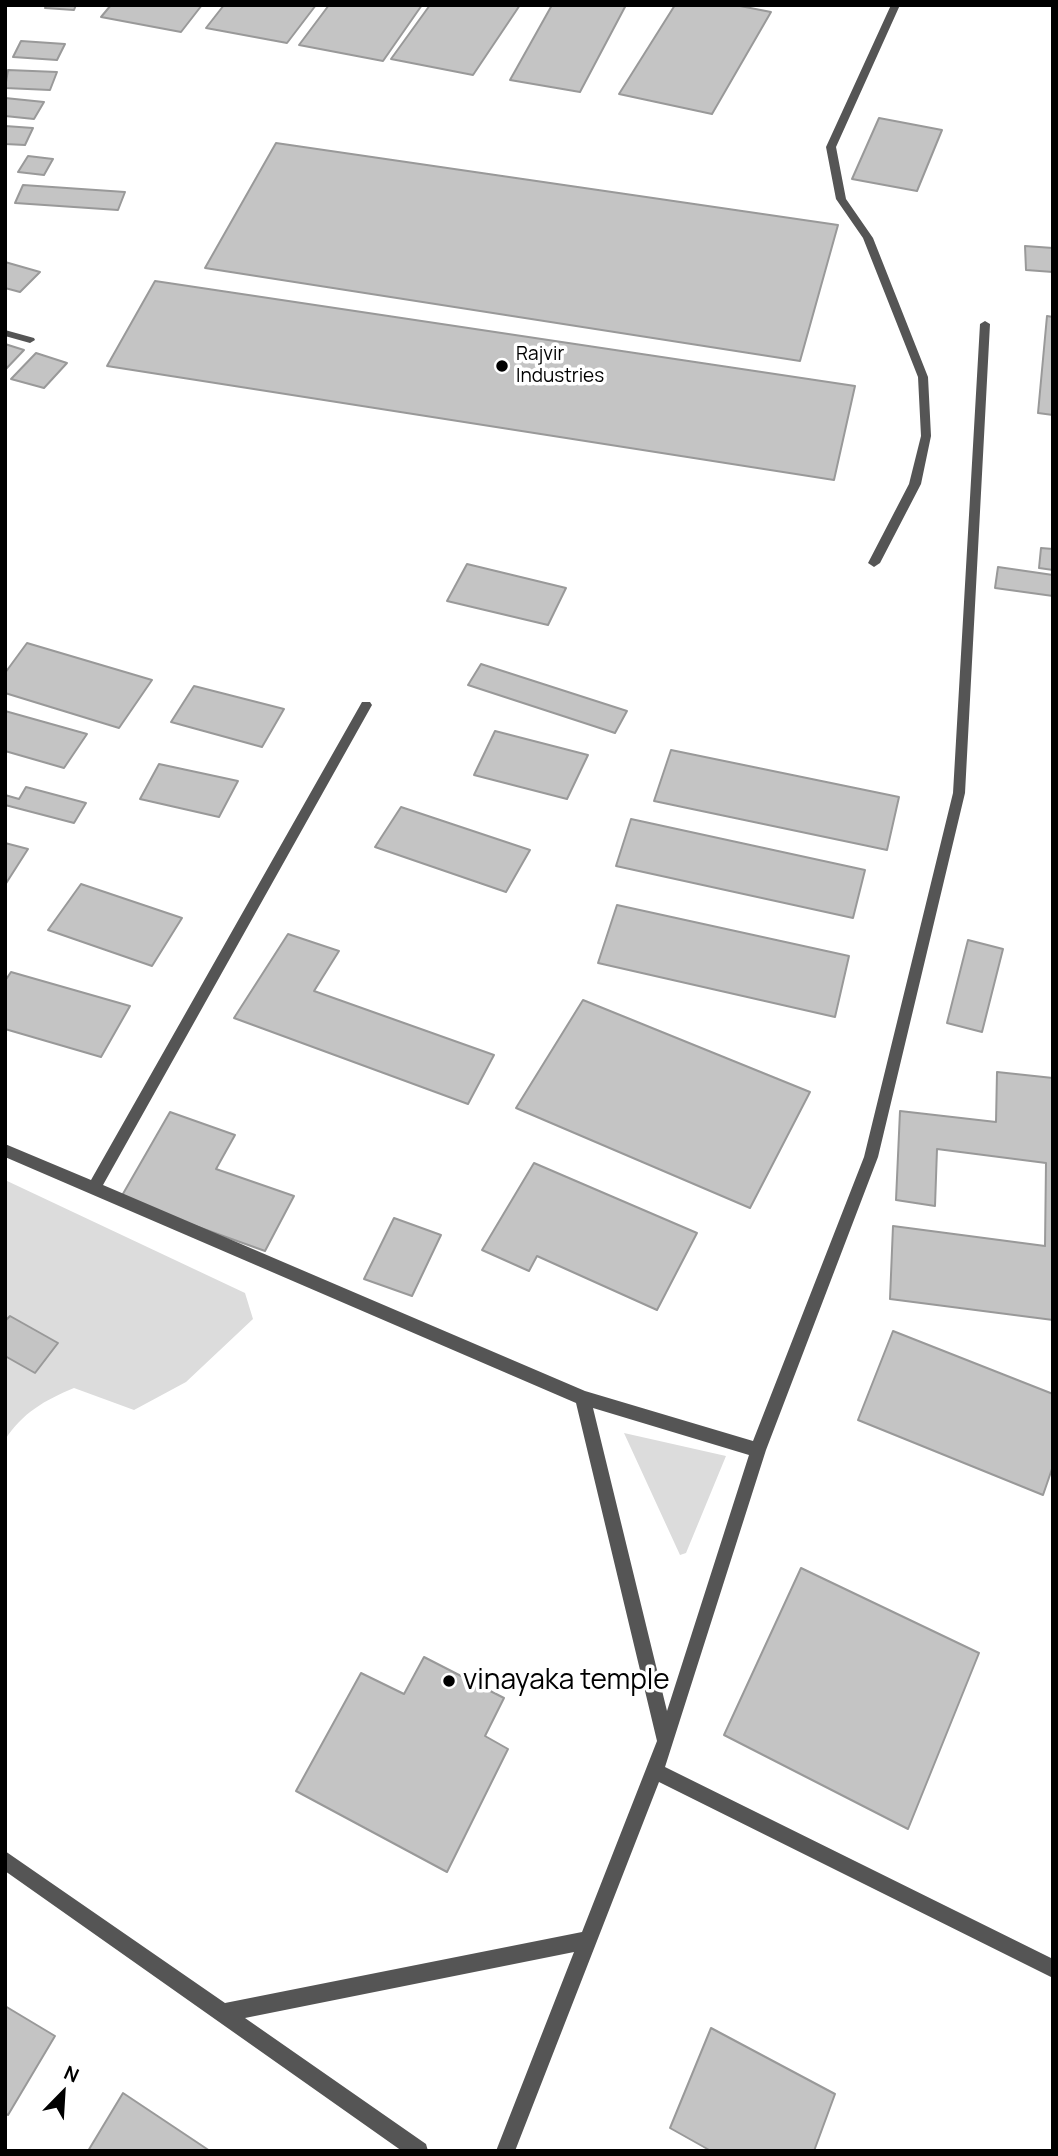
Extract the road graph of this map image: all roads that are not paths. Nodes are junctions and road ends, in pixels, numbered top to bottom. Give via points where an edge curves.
1 (896, 5) edge
2 (985, 324) dead end
3 (5, 332) edge
4 (30, 340) dead end
5 (874, 563) dead end
6 (366, 705) dead end
7 (5, 1150) edge
8 (93, 1188) junction
9 (583, 1398) junction
10 (758, 1450) junction
11 (666, 1741) junction
12 (655, 1771) junction
13 (5, 1860) edge
14 (588, 1940) junction
15 (1053, 1969) edge
16 (222, 2013) junction
17 (419, 2151) edge
18 (505, 2151) edge

1 - 5 street via 831,146 841,199 868,238 923,377 926,436 915,484
2 - 10 street via 959,793 871,1157
3 - 4 street
6 - 8 street
7 - 8 street
8 - 9 street
9 - 10 street
9 - 11 street
10 - 11 street
11 - 12 street
12 - 14 street
12 - 15 street
13 - 16 street
14 - 16 street
14 - 18 street
16 - 17 street

